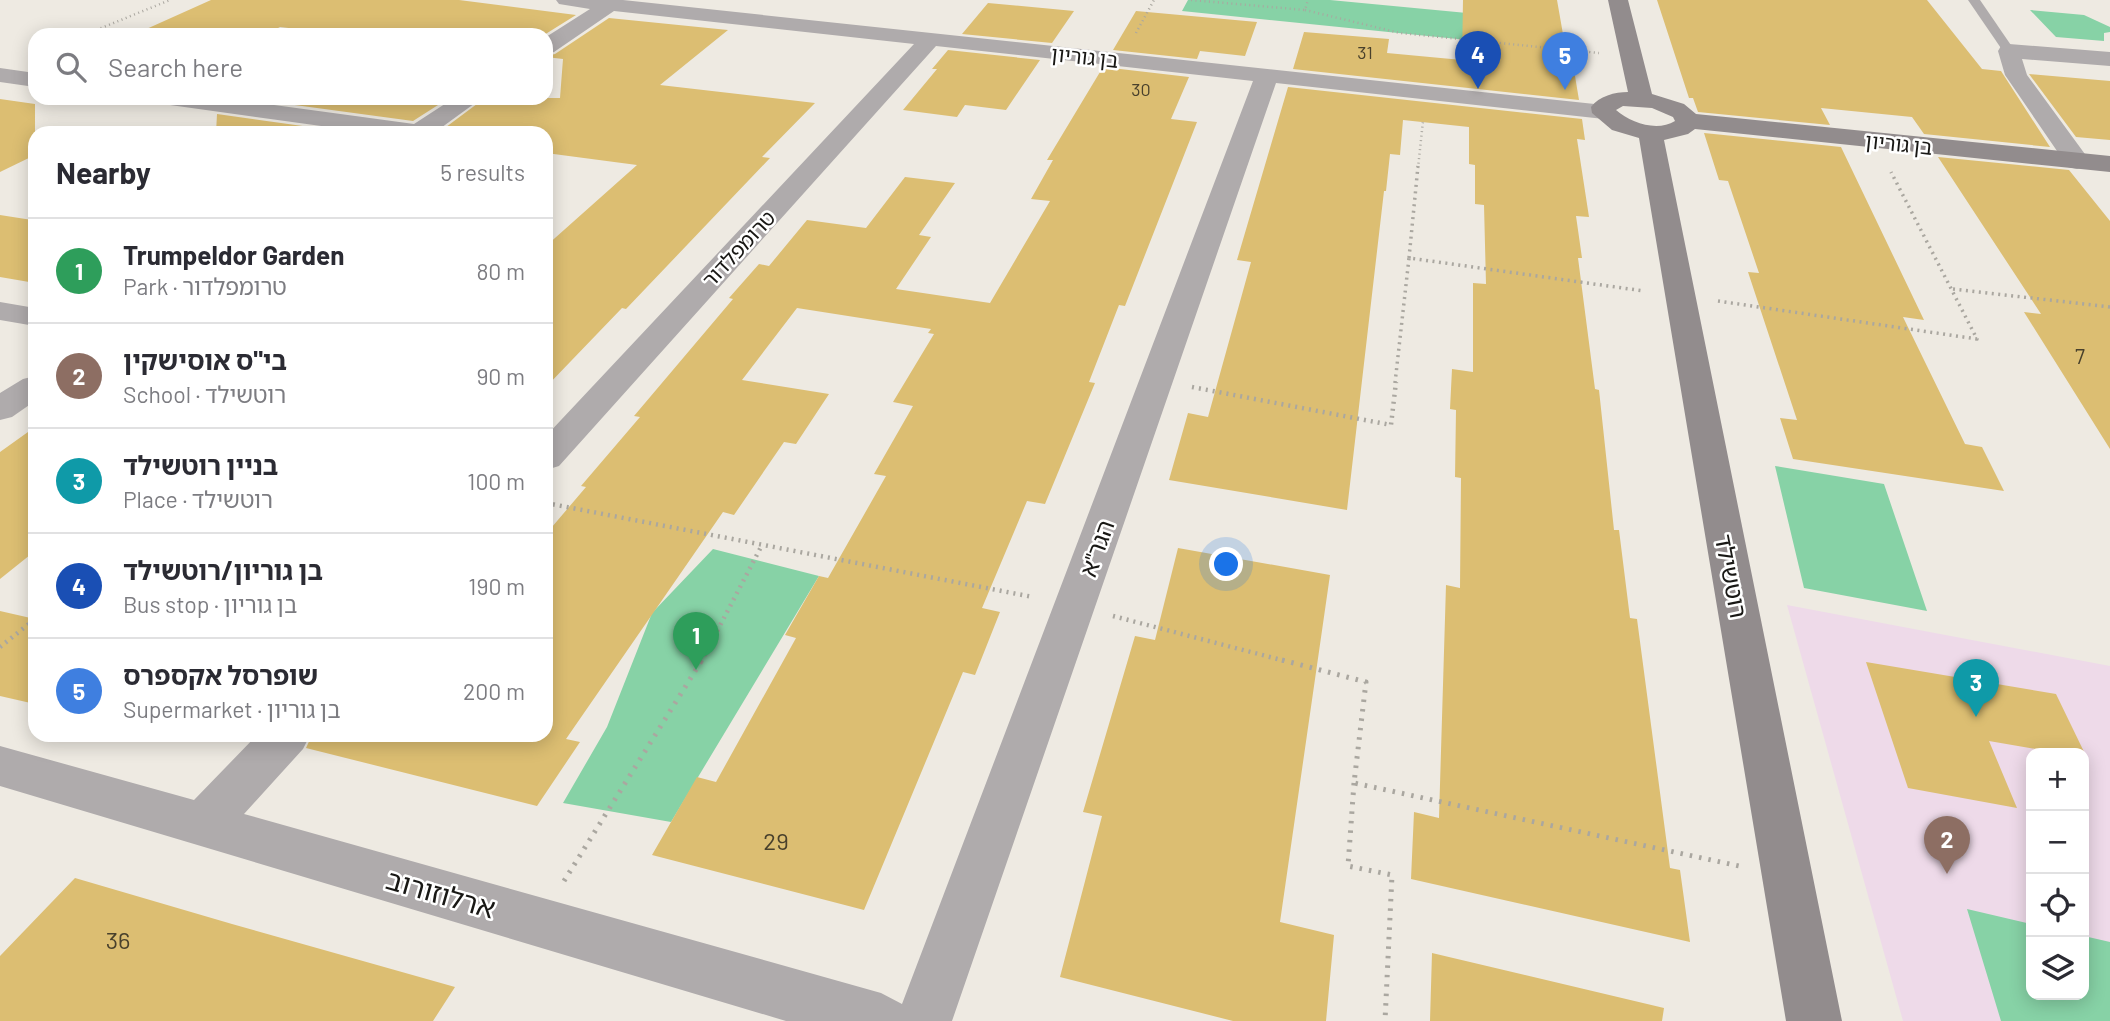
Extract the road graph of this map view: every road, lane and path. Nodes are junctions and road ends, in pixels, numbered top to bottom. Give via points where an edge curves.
1 (170, 0) edge
2 (566, 0) edge
3 (1191, 0) edge
4 (1308, 0) edge
5 (1618, 0) edge
6 (1974, 0) edge
7 (610, 5) junction
8 (691, 6) edge
9 (1305, 10) junction
10 (101, 28) edge
11 (930, 39) junction
12 (553, 42) edge
13 (2009, 51) junction
14 (1632, 57) junction
15 (2110, 59) edge
16 (0, 75) edge
17 (1267, 75) junction
18 (28, 79) edge
19 (1426, 93) junction
20 (221, 105) edge
21 (459, 105) edge
22 (1604, 112) junction
23 (1646, 115) junction
24 (1688, 121) junction
25 (374, 126) edge
26 (427, 126) edge
27 (1874, 140) junction
28 (2077, 161) junction
29 (2110, 164) edge
30 (1409, 258) junction
31 (1953, 289) junction
32 (1680, 296) junction
33 (2110, 307) edge
34 (0, 311) edge
35 (28, 316) edge
36 (1157, 380) junction
37 (28, 391) edge
38 (0, 409) edge
39 (553, 450) edge
40 (553, 504) edge
41 (762, 545) junction
42 (1075, 606) junction
43 (28, 625) edge
44 (0, 647) edge
45 (280, 742) edge
46 (0, 766) edge
47 (1354, 783) junction
48 (203, 825) junction
49 (1788, 876) junction
50 (538, 922) junction
51 (881, 1021) edge
52 (924, 1021) edge
53 (1385, 1021) edge
54 (1814, 1021) edge

1 - 10 path
2 - 7 street, בן גוריון
3 - 9 path
4 - 9 path
5 - 14 street, רוטשילד
6 - 13 lane
7 - 8 street, בן גוריון
7 - 12 street
8 - 11 street, בן גוריון
9 - 14 path via 1400,33
11 - 17 street, בן גוריון
11 - 39 street, טרומפלדור
13 - 15 street
13 - 28 street via 2016,75
14 - 23 street, רוטשילד
16 - 18 street
17 - 19 street, בן גוריון
17 - 36 street, הגר"א
19 - 22 street, בן גוריון
19 - 30 path
20 - 25 street
21 - 26 street
22 - 23 street via 1618,124
22 - 23 street via 1609,102
23 - 24 street via 1674,107
23 - 24 street via 1670,132
23 - 32 street, רוטשילד
24 - 27 street, בן גוריון
27 - 28 street, בן גוריון
27 - 31 path
28 - 29 street, בן גוריון
30 - 32 path
30 - 36 path via 1391,425
31 - 32 path via 1977,339
31 - 33 path
32 - 49 street, רוטשילד
34 - 35 street
36 - 42 street, הגר"א
37 - 38 street
40 - 41 path
41 - 42 path
41 - 50 path via 691,681
42 - 47 path via 1366,682
42 - 52 street, הגר"א
43 - 44 path
45 - 48 street
46 - 48 street, ארלוזורוב
47 - 49 path
47 - 53 path via 1348,866 1392,875
48 - 50 street, ארלוזורוב
49 - 54 street, רוטשילד
50 - 51 street, ארלוזורוב

